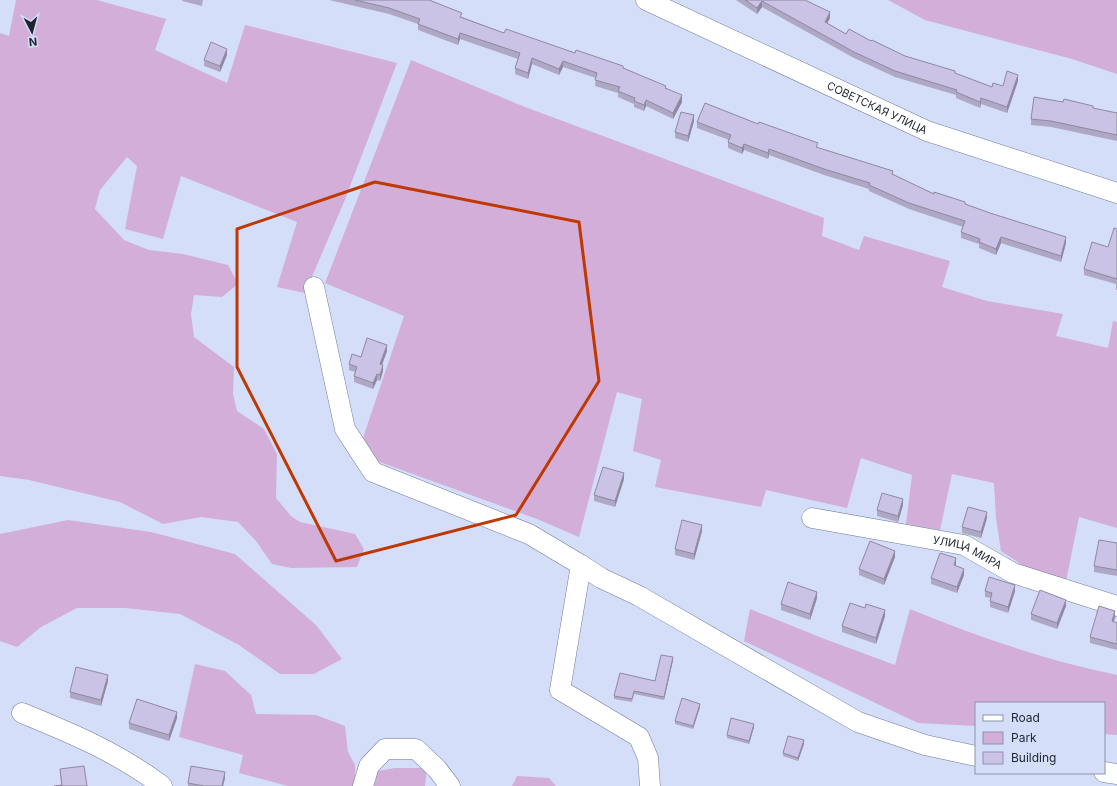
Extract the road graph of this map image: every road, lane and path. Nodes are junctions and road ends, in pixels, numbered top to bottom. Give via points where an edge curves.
1 (646, 0) edge
2 (1117, 193) edge
3 (314, 287) dead end
4 (812, 518) dead end
5 (581, 565) junction
6 (1117, 606) edge
7 (22, 713) dead end
8 (975, 756) edge
9 (1105, 772) edge
10 (1117, 774) edge
11 (162, 786) edge
12 (363, 786) edge
13 (450, 786) edge
14 (650, 786) edge

1 - 2 street, СОВЕТСКАЯ УЛИЦА via 927,132
3 - 5 street via 345,429 373,472 528,534
4 - 6 street, УЛИЦА МИРА via 964,545 1013,573
5 - 8 street via 858,722 925,745
5 - 14 street via 560,690 640,737 648,758
7 - 11 street via 88,740 138,768
9 - 10 street
12 - 13 street via 369,766 385,749 416,749

